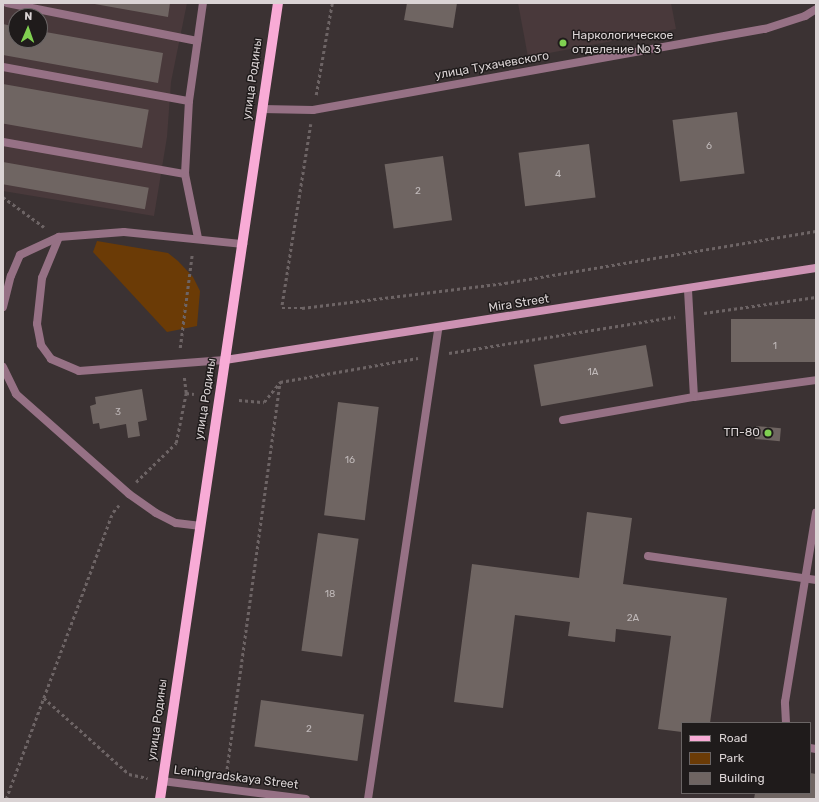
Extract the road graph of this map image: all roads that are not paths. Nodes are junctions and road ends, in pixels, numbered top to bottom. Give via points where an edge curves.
1 (7, 3) edge
2 (203, 3) edge
3 (278, 3) edge
4 (816, 9) edge
5 (197, 41) junction
6 (3, 67) edge
7 (189, 101) junction
8 (262, 109) junction
9 (3, 142) edge
10 (185, 174) junction
11 (60, 237) junction
12 (198, 238) junction
13 (244, 244) junction
14 (816, 268) edge
15 (688, 290) junction
16 (3, 307) edge
17 (438, 328) junction
18 (225, 360) junction
19 (3, 367) edge
20 (816, 380) edge
21 (694, 397) junction
22 (563, 420) dead end
23 (816, 513) edge
24 (199, 526) junction
25 (648, 556) dead end
26 (805, 579) junction
27 (816, 580) edge
28 (786, 722) edge
29 (162, 781) junction
30 (160, 799) edge
31 (306, 799) edge
32 (368, 799) edge

1 - 5 street
2 - 5 street
3 - 8 main road, улица Родины
4 - 8 street, улица Тухачевского via 805,16 765,29 313,110
5 - 7 street
6 - 7 street
7 - 10 street
8 - 13 main road, улица Родины
9 - 10 street
10 - 12 street
11 - 12 street via 124,232
11 - 16 street via 20,255 11,276
11 - 18 street via 42,278 37,324 41,345 51,359 79,371
12 - 13 street
13 - 18 main road, улица Родины
14 - 15 main road, Mira Street
15 - 17 main road, Mira Street
15 - 21 street
17 - 18 main road, Mira Street
17 - 32 street
18 - 24 main road, улица Родины
19 - 24 street via 16,394 129,494 176,523
20 - 21 street
21 - 22 street
23 - 26 street
24 - 29 main road, улица Родины
25 - 26 street
26 - 27 street
26 - 28 street via 785,702
29 - 30 main road, улица Родины
29 - 31 street, Leningradskaya Street

